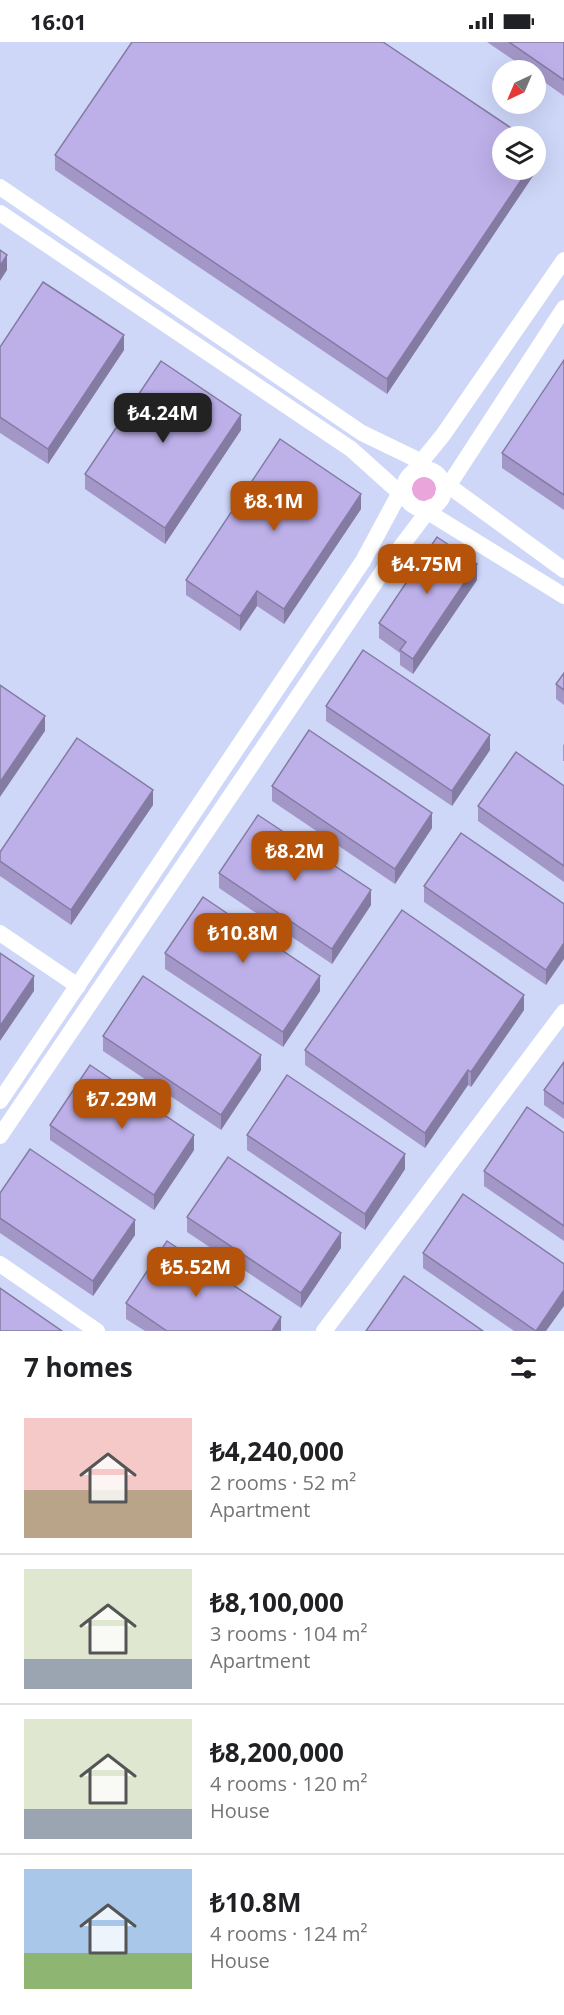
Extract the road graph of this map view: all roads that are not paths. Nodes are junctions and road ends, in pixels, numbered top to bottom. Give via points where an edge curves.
1 (0, 187) edge
2 (0, 213) edge
3 (564, 260) edge
4 (564, 308) edge
5 (409, 478) junction
6 (446, 490) junction
7 (429, 510) junction
8 (564, 570) edge
9 (564, 596) edge
10 (0, 933) edge
11 (78, 986) junction
12 (564, 1012) edge
13 (0, 1101) edge
14 (0, 1136) edge
15 (0, 1264) edge
16 (97, 1331) edge
17 (324, 1331) edge

1 - 5 street via 362,433
2 - 5 street via 351,449
3 - 5 street
4 - 6 street
5 - 6 street via 424,469 435,472
5 - 7 street via 406,495 413,505
5 - 11 street via 363,561
6 - 7 street
6 - 8 street
7 - 9 street
7 - 14 street via 387,565
10 - 11 street
11 - 13 street
12 - 17 street
15 - 16 street

